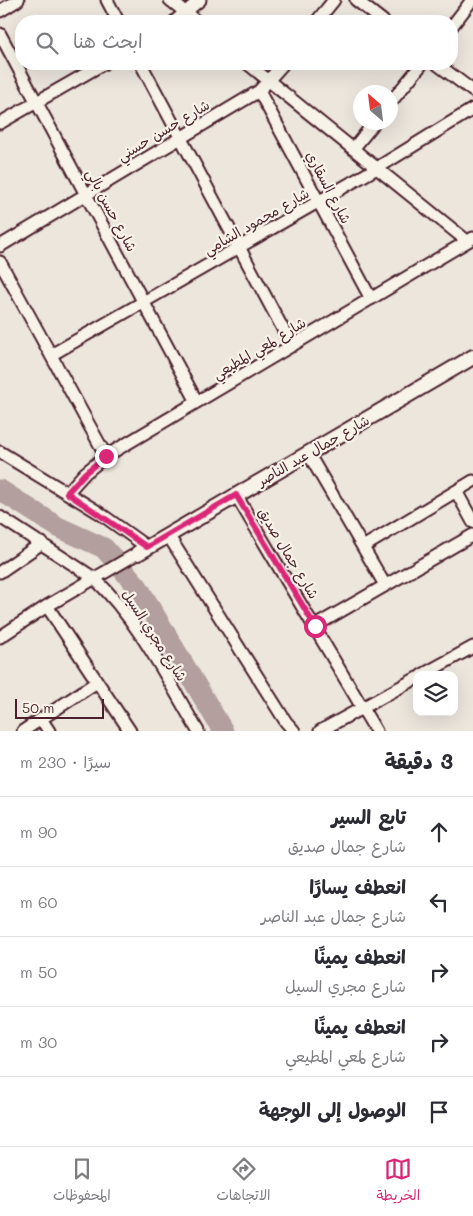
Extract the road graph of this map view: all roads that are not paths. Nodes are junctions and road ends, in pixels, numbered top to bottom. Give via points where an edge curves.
1 (18, 0) edge
2 (107, 0) edge
3 (170, 0) edge
4 (200, 0) edge
5 (334, 0) edge
6 (356, 0) edge
7 (472, 0) edge
8 (0, 11) edge
9 (186, 13) junction
10 (115, 15) edge
11 (183, 15) edge
12 (188, 15) edge
13 (322, 15) edge
14 (375, 15) edge
15 (458, 18) edge
16 (0, 34) edge
17 (15, 62) edge
18 (20, 70) edge
19 (93, 70) edge
20 (144, 70) edge
21 (255, 70) edge
22 (278, 70) edge
23 (417, 70) edge
24 (445, 70) edge
25 (269, 81) junction
26 (259, 90) junction
27 (473, 91) edge
28 (398, 93) edge
29 (37, 102) junction
30 (473, 109) edge
31 (0, 124) edge
32 (368, 130) edge
33 (180, 137) junction
34 (353, 149) junction
35 (377, 168) junction
36 (86, 194) junction
37 (320, 202) junction
38 (470, 240) edge
39 (0, 246) edge
40 (239, 248) junction
41 (0, 262) edge
42 (371, 299) junction
43 (144, 303) junction
44 (292, 346) junction
45 (51, 355) junction
46 (473, 357) edge
47 (197, 402) junction
48 (0, 452) edge
49 (308, 453) junction
50 (106, 456) junction
51 (473, 481) edge
52 (456, 491) junction
53 (67, 493) junction
54 (236, 495) junction
55 (2, 521) edge
56 (473, 522) edge
57 (168, 535) junction
58 (473, 536) edge
59 (42, 543) junction
60 (363, 547) junction
61 (143, 550) junction
62 (0, 572) edge
63 (99, 575) junction
64 (385, 586) junction
65 (47, 606) junction
66 (315, 626) junction
67 (0, 637) edge
68 (473, 647) edge
69 (429, 671) edge
70 (413, 680) edge
71 (97, 682) junction
72 (364, 707) junction
73 (40, 719) junction
74 (23, 731) edge
75 (49, 731) edge
76 (130, 731) edge
77 (198, 731) edge
78 (294, 731) edge
79 (320, 731) edge
80 (376, 731) edge

1 - 8 street
2 - 10 street
3 - 9 street
4 - 9 street
5 - 13 street
6 - 14 street
7 - 15 street
9 - 11 street
9 - 12 street
16 - 17 street, شارع حسن بالي
18 - 29 street, شارع حسن بالي
19 - 29 street
20 - 33 street
21 - 25 street
22 - 25 street, شارع حسن حسني
23 - 28 street
24 - 27 street
25 - 26 street, شارع حسن حسني
25 - 34 street
26 - 33 street, شارع حسن حسني
26 - 37 street, شارع السقاري
29 - 31 street
29 - 36 street, شارع حسن بالي
30 - 35 street, شارع محمود الشامي
32 - 34 street
33 - 36 street, شارع حسن حسني
33 - 40 street
34 - 35 street
35 - 37 street, شارع محمود الشامي
35 - 38 street
36 - 39 street, شارع حسن حسني
36 - 43 street, شارع حسن بالي
37 - 40 street, شارع محمود الشامي
37 - 42 street, شارع السقاري
38 - 42 street, شارع لمعي المطيعي
40 - 43 street, شارع محمود الشامي
40 - 44 street
41 - 45 street
42 - 44 street, شارع لمعي المطيعي
43 - 45 street, شارع محمود الشامي
43 - 47 street, شارع حسن بالي
44 - 47 street, شارع لمعي المطيعي
45 - 50 street
46 - 49 street, شارع جمال عبد الناصر
47 - 50 street, شارع لمعي المطيعي
48 - 53 street
49 - 54 street, شارع جمال عبد الناصر
49 - 60 street
50 - 53 street, شارع لمعي المطيعي
51 - 52 street
52 - 56 street
52 - 60 street
53 - 61 street
54 - 57 street, شارع جمال عبد الناصر
54 - 66 street, شارع جمال صديق
55 - 59 street, شارع مجري السيل
57 - 61 street, شارع جمال عبد الناصر
57 - 78 street
58 - 64 street
59 - 62 street
59 - 63 street, شارع مجري السيل
60 - 64 street
61 - 63 street, شارع جمال عبد الناصر
63 - 65 street, شارع جمال عبد الناصر
63 - 77 street, شارع مجري السيل via 130,619
64 - 66 street
65 - 67 street, شارع جمال عبد الناصر
65 - 71 street
66 - 72 street, شارع جمال صديق
68 - 69 street
70 - 72 street
71 - 73 street
71 - 76 street
72 - 79 street
72 - 80 street, شارع جمال صديق
73 - 74 street
73 - 75 street

